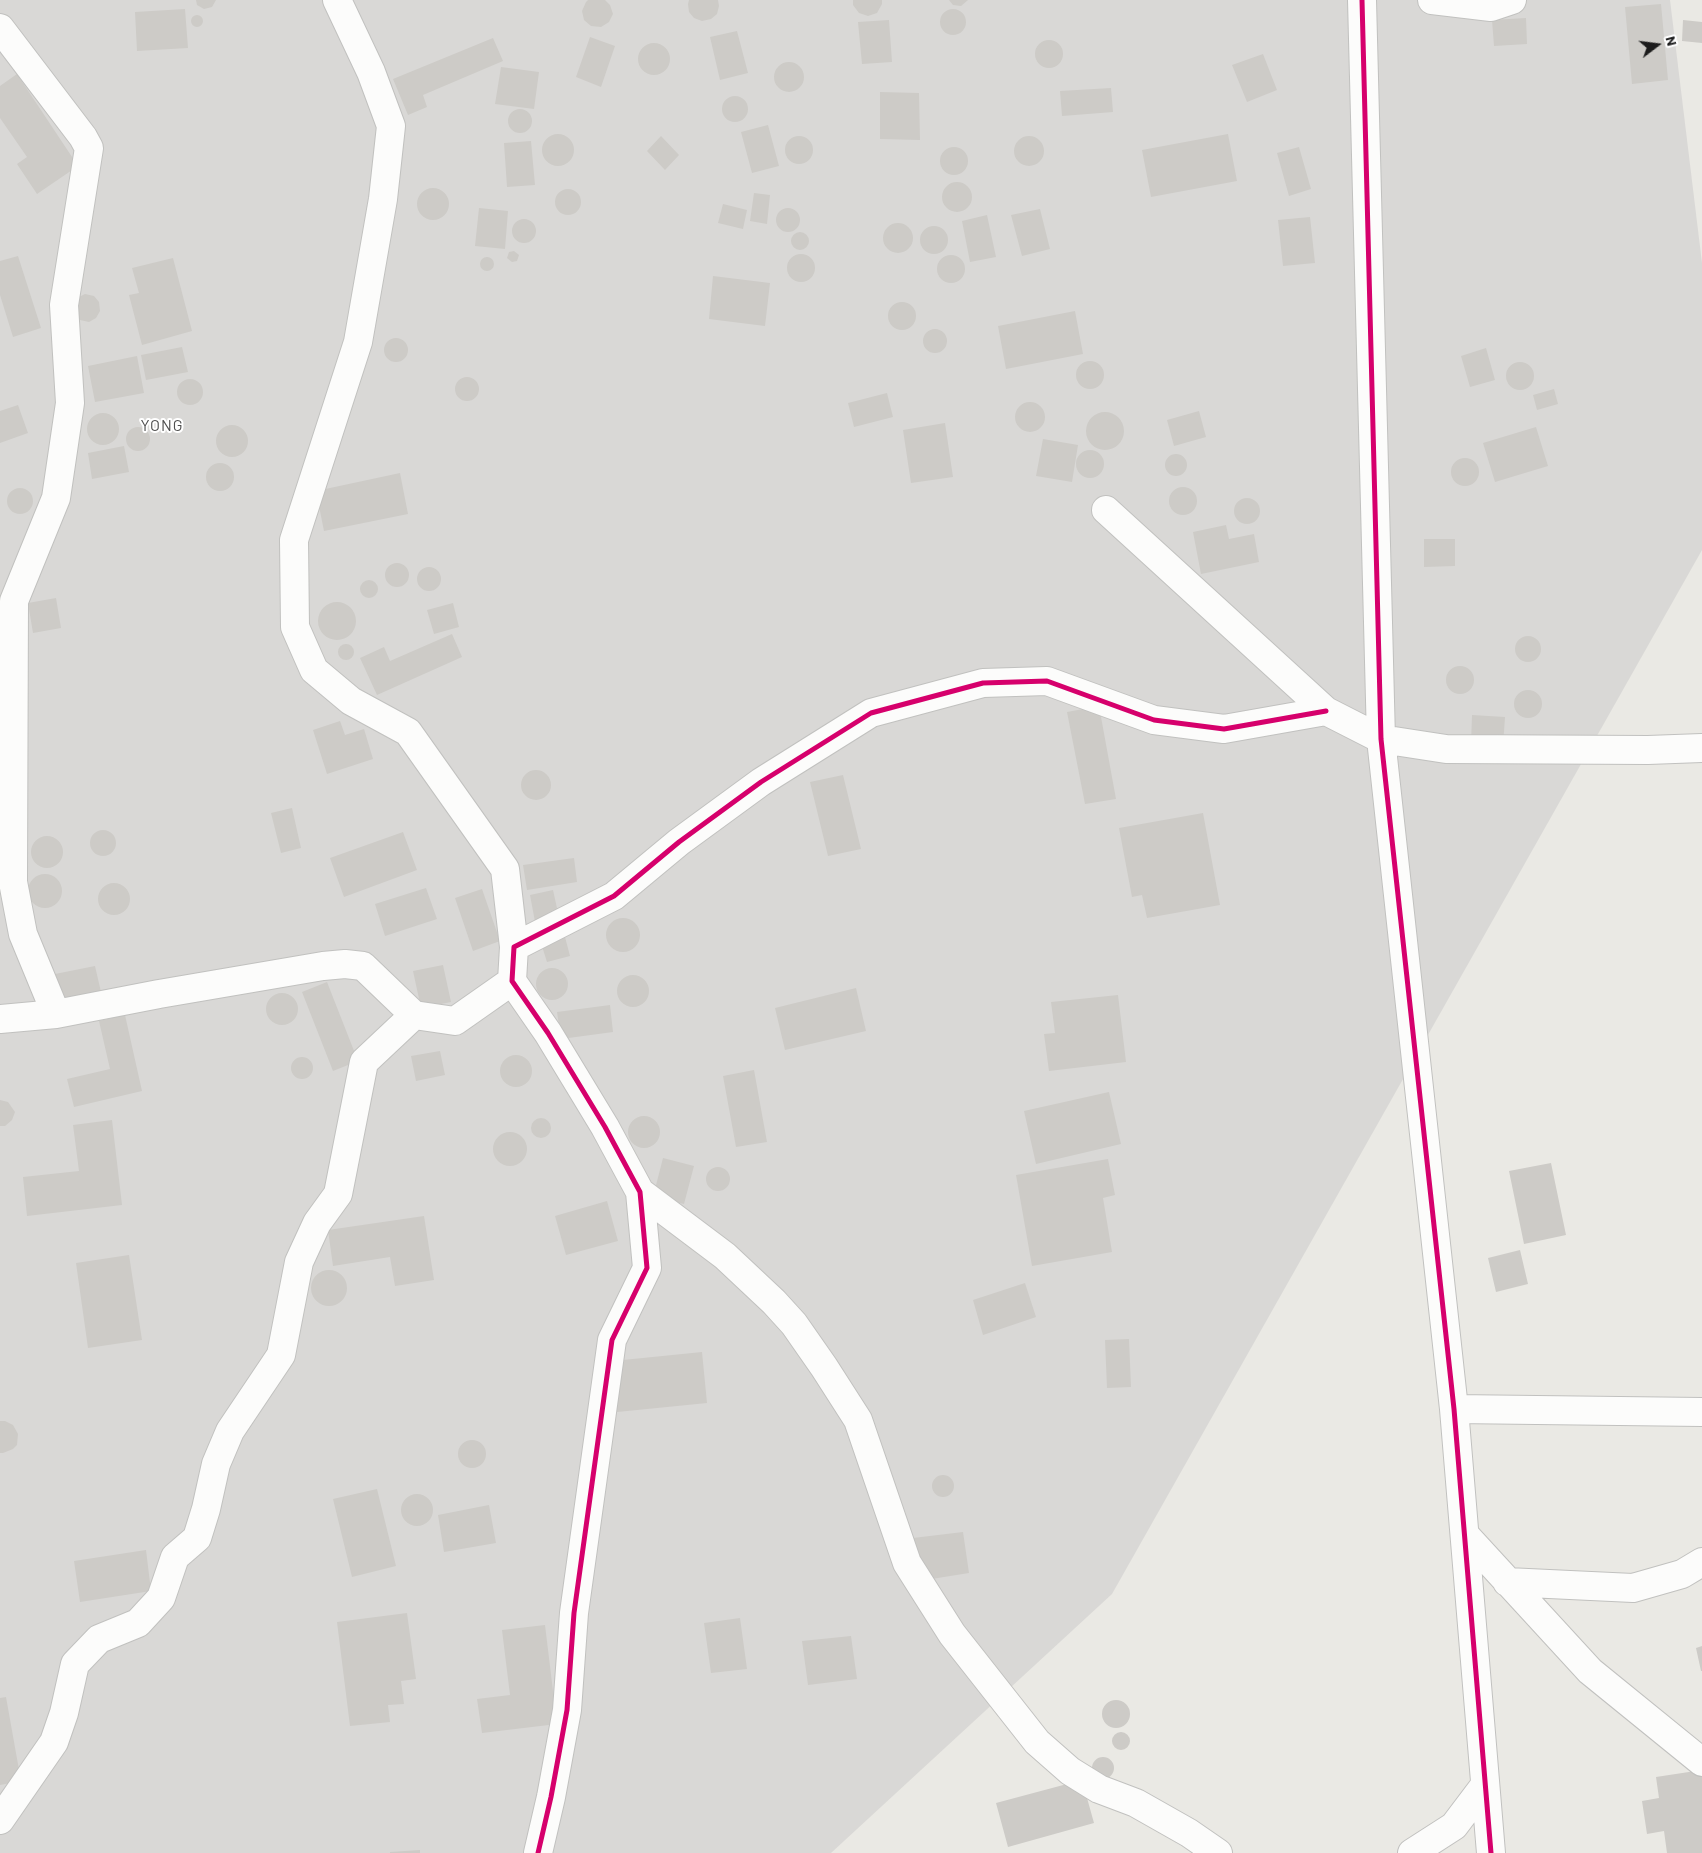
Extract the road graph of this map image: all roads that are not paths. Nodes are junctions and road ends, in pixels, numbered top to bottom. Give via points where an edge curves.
1 (337, 0) edge
2 (1362, 0) edge
3 (1432, 0) edge
4 (1512, 0) edge
5 (0, 28) edge
6 (1106, 510) dead end
7 (1326, 712) junction
8 (1381, 739) junction
9 (1702, 748) edge
10 (514, 948) junction
11 (512, 981) junction
12 (56, 1014) junction
13 (414, 1016) junction
14 (0, 1019) edge
15 (640, 1192) junction
16 (1454, 1409) junction
17 (1702, 1412) edge
18 (1466, 1536) junction
19 (1702, 1562) edge
20 (1508, 1582) junction
21 (1702, 1762) edge
22 (1485, 1785) junction
23 (0, 1820) edge
24 (538, 1853) edge
25 (1218, 1853) edge
26 (1412, 1853) edge
27 (1491, 1853) edge

1 - 10 street via 371,72 391,126 383,199 358,342 294,540 295,627 314,670 351,701 408,732 505,869
2 - 8 street
3 - 4 street via 1491,7
5 - 12 street via 89,148 64,305 70,403 56,498 14,601 13,882 23,934
6 - 7 street
7 - 8 street
7 - 10 street via 1224,728 1154,720 1047,681 982,683 871,713 761,782 679,842 614,896
8 - 9 street via 1446,749
8 - 16 street
10 - 11 street
11 - 13 street via 455,1021
11 - 15 street via 548,1034
12 - 13 street via 345,964 362,966
12 - 14 street
13 - 23 street via 364,1062 338,1194 317,1223 299,1262 281,1356 230,1431 216,1464 197,1538 175,1557 161,1598 138,1623 100,1639 75,1664 54,1742
15 - 24 street via 647,1268 612,1340 574,1613 567,1710 552,1797
15 - 25 street via 725,1256 794,1324 858,1420 907,1563 952,1634 1038,1742 1070,1771 1099,1789 1136,1803
16 - 17 street
16 - 18 street
18 - 20 street
18 - 22 street
19 - 20 street via 1682,1574 1633,1588
20 - 21 street via 1590,1671
22 - 26 street via 1454,1826
22 - 27 street

